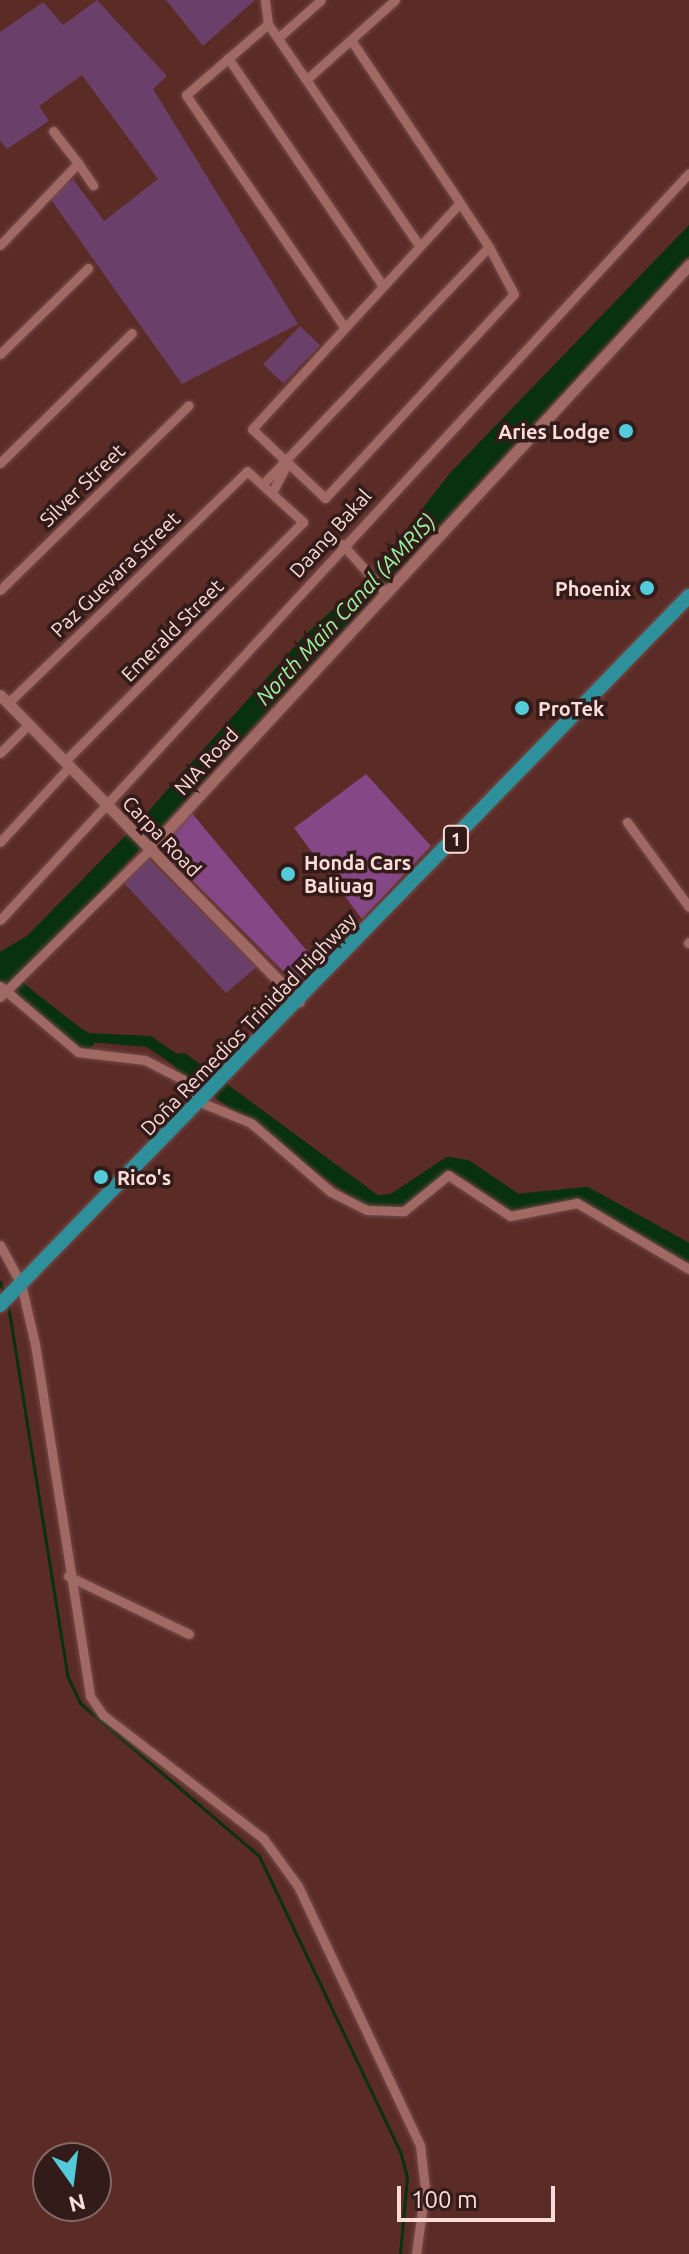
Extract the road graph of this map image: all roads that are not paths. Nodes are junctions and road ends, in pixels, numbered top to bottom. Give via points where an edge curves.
1 (265, 0) edge
2 (321, 0) edge
3 (395, 0) edge
4 (268, 24) junction
5 (278, 38) junction
6 (351, 40) junction
7 (228, 58) junction
8 (307, 79) junction
9 (53, 131) dead end
10 (78, 163) junction
11 (689, 173) edge
12 (93, 185) dead end
13 (460, 203) junction
14 (0, 245) edge
15 (419, 245) junction
16 (489, 247) junction
17 (689, 265) edge
18 (88, 268) dead end
19 (382, 285) junction
20 (344, 327) junction
21 (132, 333) dead end
22 (0, 354) edge
23 (189, 405) dead end
24 (0, 463) edge
25 (287, 464) junction
26 (263, 484) junction
27 (272, 493) junction
28 (342, 544) junction
29 (0, 590) edge
30 (387, 594) junction
31 (689, 596) edge
32 (4, 699) edge
33 (29, 724) junction
34 (0, 753) edge
35 (67, 764) junction
36 (109, 806) junction
37 (627, 822) dead end
38 (0, 842) edge
39 (147, 848) junction
40 (689, 907) edge
41 (0, 920) edge
42 (7, 990) edge
43 (299, 1001) junction
44 (204, 1098) junction
45 (0, 1245) edge
46 (689, 1269) edge
47 (18, 1286) junction
48 (0, 1305) edge
49 (68, 1576) junction
50 (189, 1634) dead end
51 (416, 2254) edge

1 - 4 street
2 - 5 street
3 - 6 street
4 - 5 street
4 - 7 street
5 - 8 street
6 - 8 street
6 - 13 street
7 - 19 street
7 - 20 street via 186,95
8 - 15 street
9 - 10 street
10 - 12 street
10 - 14 street
11 - 28 street, Daang Bakal
13 - 15 street
13 - 16 street
15 - 19 street
16 - 25 street
16 - 25 street via 514,294 397,421 325,498
17 - 30 street, NIA Road
18 - 22 street
19 - 20 street
20 - 25 street via 252,429
21 - 24 street
23 - 29 street, Silver Street
25 - 26 street
25 - 27 street
26 - 27 street
26 - 32 street, Paz Guevara Street via 247,471
27 - 35 street, Emerald Street via 303,522
28 - 30 street
28 - 36 street, Daang Bakal
30 - 39 street, NIA Road
31 - 43 highway, Doña Remedios Trinidad Highway / 1
32 - 33 street, Carpa Road
33 - 34 street
33 - 35 street, Carpa Road
35 - 36 street, Carpa Road
35 - 38 street, Emerald Street
36 - 39 street, Carpa Road
36 - 41 street, Daang Bakal
37 - 40 street
39 - 42 street, NIA Road
39 - 43 street, Carpa Road
42 - 44 street via 78,1052 145,1060 182,1079
43 - 44 highway, Doña Remedios Trinidad Highway / 1
44 - 46 street via 251,1123 331,1192 367,1210 404,1211 448,1175 510,1216 577,1203
44 - 47 highway, Doña Remedios Trinidad Highway / 1
45 - 47 street
47 - 48 highway, Doña Remedios Trinidad Highway / 1
47 - 49 street via 45,1398
49 - 50 street
49 - 51 street via 81,1669 103,1715 263,1838 298,1886 420,2145 425,2189

